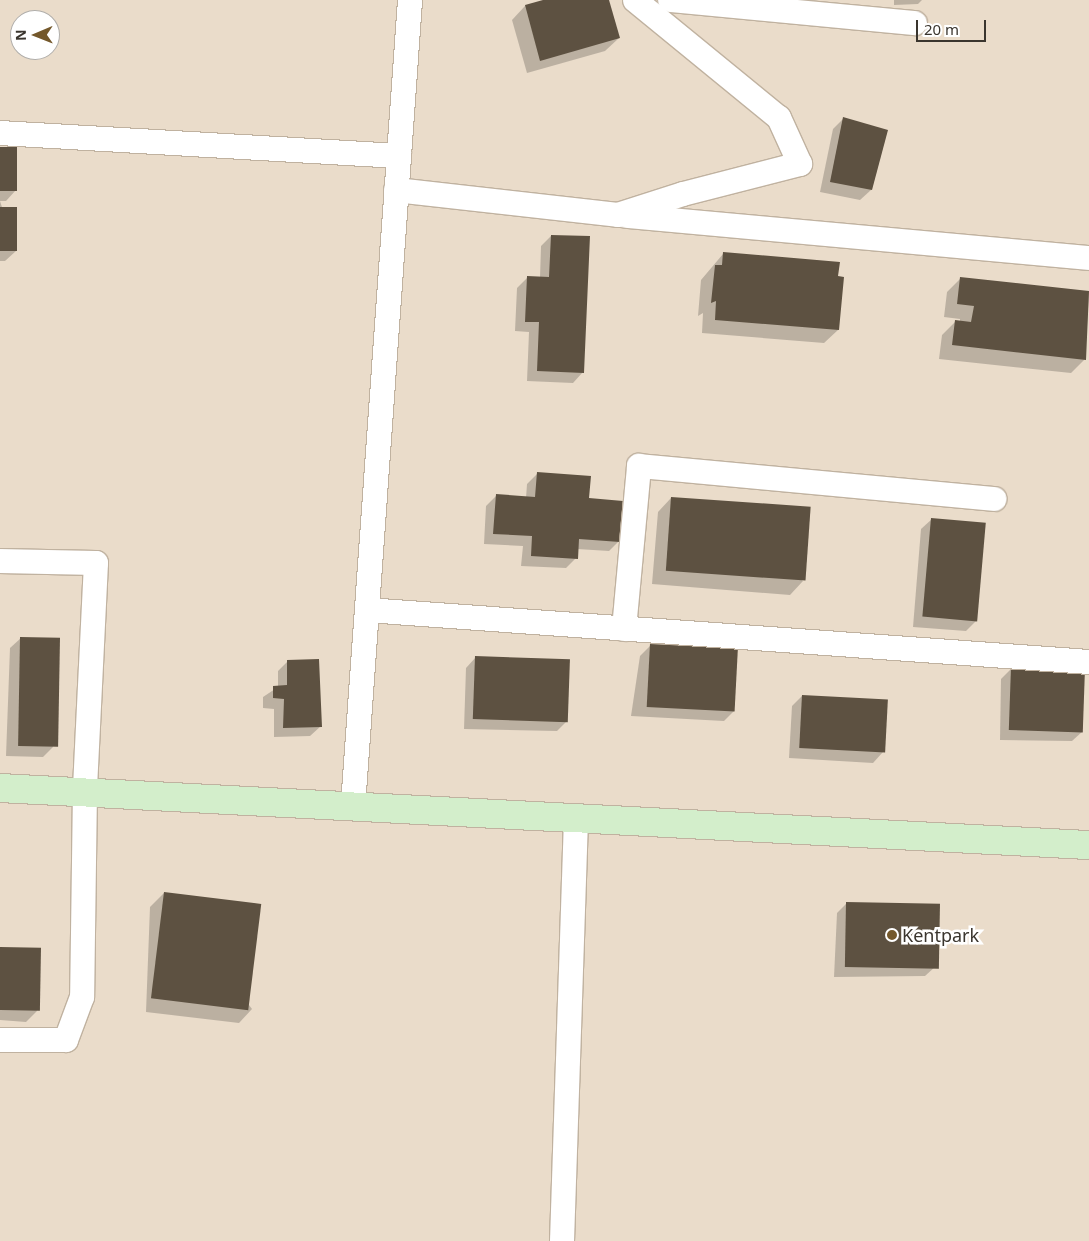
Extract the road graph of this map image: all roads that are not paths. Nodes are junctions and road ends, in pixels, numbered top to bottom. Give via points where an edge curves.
1 (410, 0) edge
2 (634, 0) edge
3 (670, 0) edge
4 (915, 23) dead end
5 (0, 133) edge
6 (399, 156) junction
7 (396, 190) junction
8 (618, 215) junction
9 (1089, 258) edge
10 (994, 499) dead end
11 (0, 561) edge
12 (367, 610) junction
13 (624, 629) junction
14 (1089, 662) edge
15 (0, 788) edge
16 (85, 790) junction
17 (353, 806) junction
18 (576, 817) junction
19 (1089, 845) edge
20 (0, 1040) edge
21 (562, 1241) edge

1 - 6 street
2 - 8 street via 779,118 800,164 683,194
3 - 4 street
5 - 6 street
6 - 7 street
7 - 8 street
7 - 12 street
8 - 9 street
10 - 13 street via 639,466
11 - 16 street via 96,563
12 - 13 street
12 - 17 street
13 - 14 street
15 - 16 main road
16 - 17 main road
16 - 20 street via 82,997 66,1040
17 - 18 main road
18 - 19 main road
18 - 21 street

